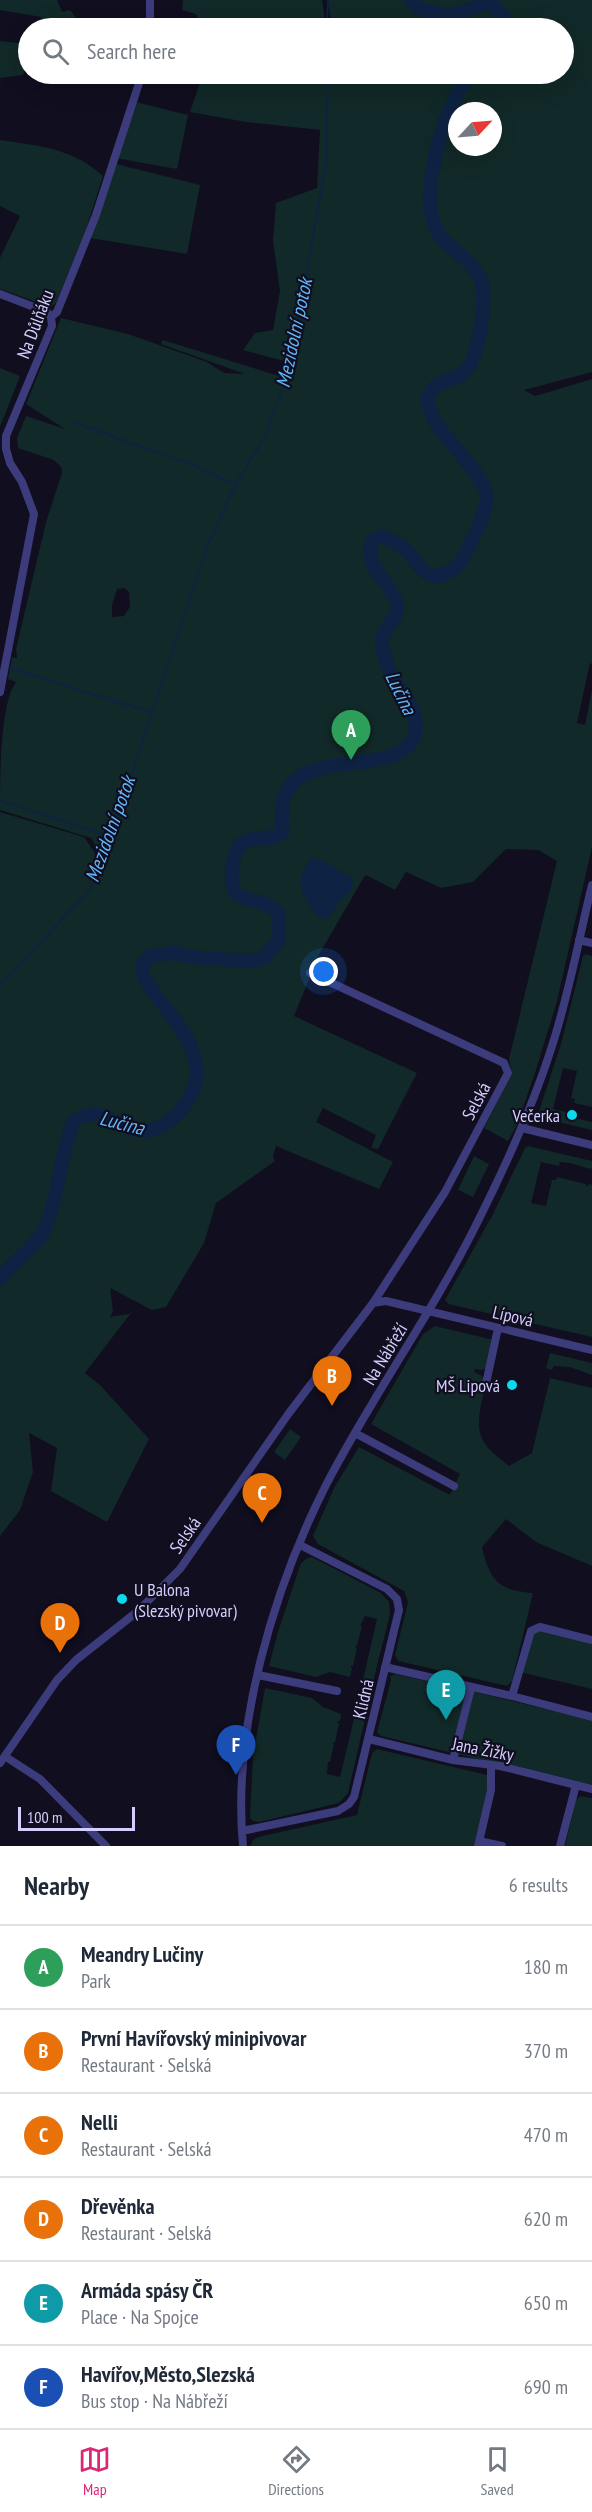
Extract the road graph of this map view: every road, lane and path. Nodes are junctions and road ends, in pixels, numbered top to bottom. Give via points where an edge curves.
1 (150, 0) edge
2 (150, 18) edge
3 (139, 84) edge
4 (0, 294) edge
5 (51, 317) junction
6 (0, 692) edge
7 (592, 885) edge
8 (579, 940) junction
9 (592, 943) edge
10 (310, 973) dead end
11 (522, 1128) junction
12 (592, 1145) edge
13 (373, 1303) junction
14 (428, 1312) junction
15 (498, 1328) junction
16 (592, 1350) edge
17 (485, 1389) dead end
18 (355, 1433) junction
19 (454, 1486) dead end
20 (300, 1545) junction
21 (592, 1640) edge
22 (386, 1667) junction
23 (258, 1675) junction
24 (471, 1688) junction
25 (337, 1691) dead end
26 (512, 1696) junction
27 (592, 1716) edge
28 (369, 1738) junction
29 (3, 1760) edge
30 (453, 1760) junction
31 (491, 1765) junction
32 (576, 1785) junction
33 (592, 1789) edge
34 (242, 1831) junction
35 (478, 1844) edge
36 (106, 1846) edge
37 (243, 1846) edge
38 (502, 1846) edge
39 (560, 1846) edge

1 - 2 street
3 - 5 street, Na Důlňáku via 96,215 57,312
4 - 5 street
5 - 6 street, Na Důlňáku via 52,326 6,436 10,463 31,503 34,520
7 - 8 street, Na Nábřeží
8 - 9 street
8 - 11 street, Na Nábřeží via 552,1045
10 - 13 street, Selská via 504,1063 508,1073 445,1192
11 - 12 street
11 - 14 street, Na Nábřeží via 478,1221
13 - 14 street via 386,1301
13 - 29 street, Selská via 289,1413 180,1569 138,1611 57,1680
14 - 15 street, Lípová
14 - 18 street, Na Nábřeží
15 - 16 street, Lípová
15 - 17 street
18 - 19 street
18 - 20 street, Na Nábřeží
20 - 22 street, Klidná via 387,1589 397,1599 399,1610
20 - 23 street, Na Nábřeží via 277,1606
21 - 26 street via 540,1627 531,1630
22 - 24 street
22 - 28 street, Klidná
23 - 25 street
23 - 34 street, Na Nábřeží via 241,1777
24 - 26 street
24 - 30 street
26 - 27 street
28 - 30 street, Jana Žižky
28 - 34 street, Klidná via 349,1804 338,1811
29 - 36 street via 39,1779
30 - 31 street, Jana Žižky
31 - 32 street, Jana Žižky
31 - 35 street via 491,1790
32 - 33 street, Jana Žižky
32 - 39 street
34 - 37 street, Na Nábřeží
35 - 38 street

